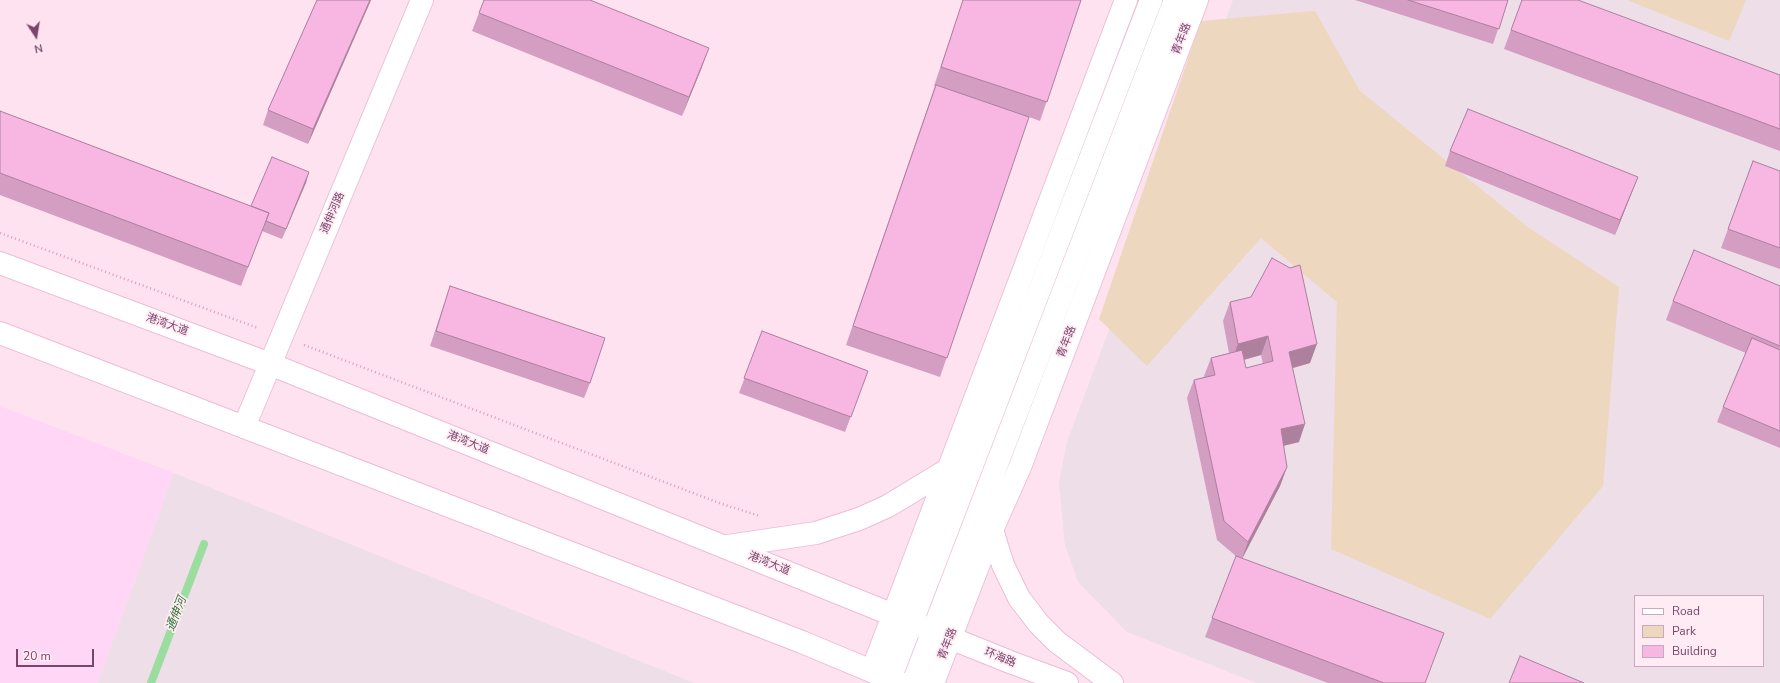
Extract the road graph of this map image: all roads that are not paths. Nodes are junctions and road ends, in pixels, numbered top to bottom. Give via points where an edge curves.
1 (422, 0) edge
2 (1126, 0) edge
3 (1151, 0) edge
4 (1175, 0) edge
5 (1197, 0) edge
6 (0, 263) edge
7 (0, 333) edge
8 (270, 364) junction
9 (244, 427) junction
10 (949, 470) junction
11 (988, 488) junction
12 (992, 530) junction
13 (727, 547) junction
14 (903, 618) junction
15 (942, 634) junction
16 (887, 678) edge
17 (913, 683) edge
18 (933, 683) edge
19 (1067, 683) edge
20 (1112, 683) edge

1 - 8 main road, 通伸河路
2 - 10 main road
3 - 14 main road
4 - 11 main road, 青年路
5 - 12 main road, 青年路 via 1020,467
6 - 8 main road, 港湾大道
7 - 9 main road
8 - 9 main road, 通伸河路
8 - 13 main road, 港湾大道
9 - 16 main road via 802,642
10 - 13 main road via 888,506 859,519 816,533
10 - 14 main road
11 - 12 main road
11 - 15 main road, 青年路
12 - 15 main road, 青年路
12 - 20 main road via 1003,565 1019,598 1035,619 1057,642
13 - 14 main road, 港湾大道
14 - 15 main road, 港湾大道
14 - 16 main road
15 - 17 main road, 青年路
15 - 18 main road, 青年路
15 - 19 main road, 环海路

